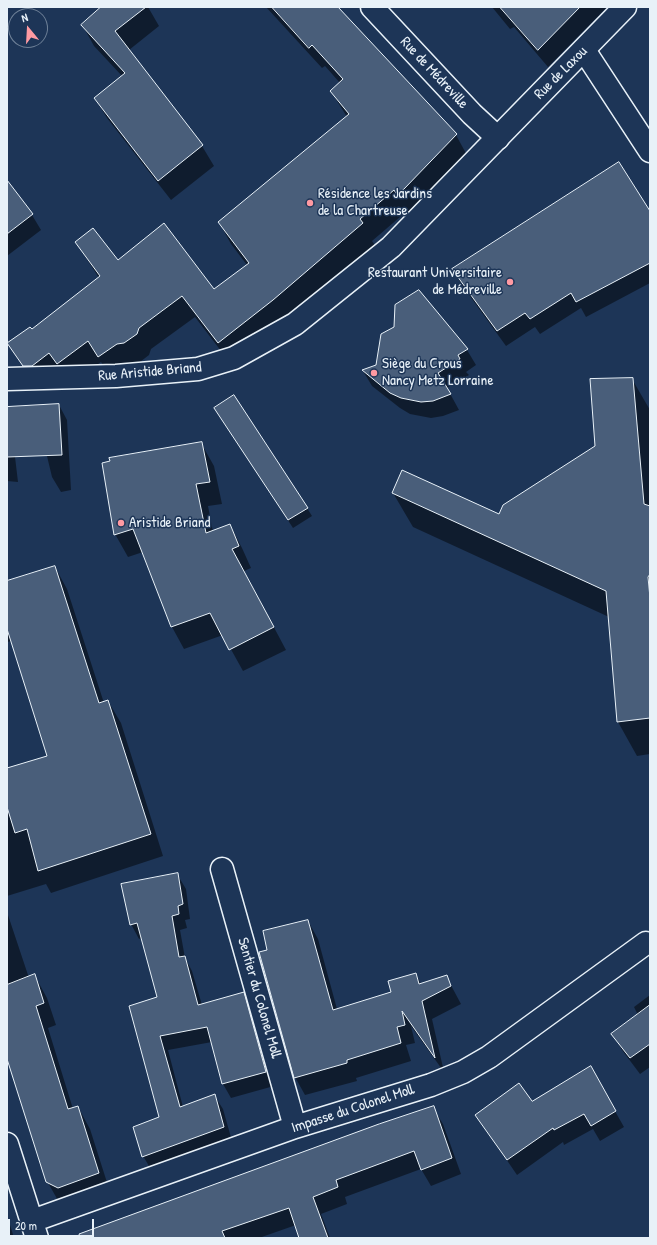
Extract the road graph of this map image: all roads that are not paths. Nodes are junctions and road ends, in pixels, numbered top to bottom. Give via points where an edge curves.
1 (372, 7) edge
2 (625, 7) edge
3 (584, 50) junction
4 (498, 138) junction
5 (650, 151) edge
6 (7, 379) edge
7 (222, 870) dead end
8 (646, 943) dead end
9 (295, 1127) junction
10 (7, 1144) edge
11 (34, 1230) edge

1 - 4 street, Rue de Médreville via 472,114
2 - 3 street, Rue de Laxou
3 - 4 street, Rue de Laxou
3 - 5 street
4 - 6 street, Rue Aristide Briand via 391,247 295,324 246,352 198,369 116,376
7 - 9 street, Sentier du Colonel Moll
8 - 9 street, Impasse du Colonel Moll via 489,1057 463,1072 431,1085
9 - 11 street, Impasse du Colonel Moll
10 - 11 street

